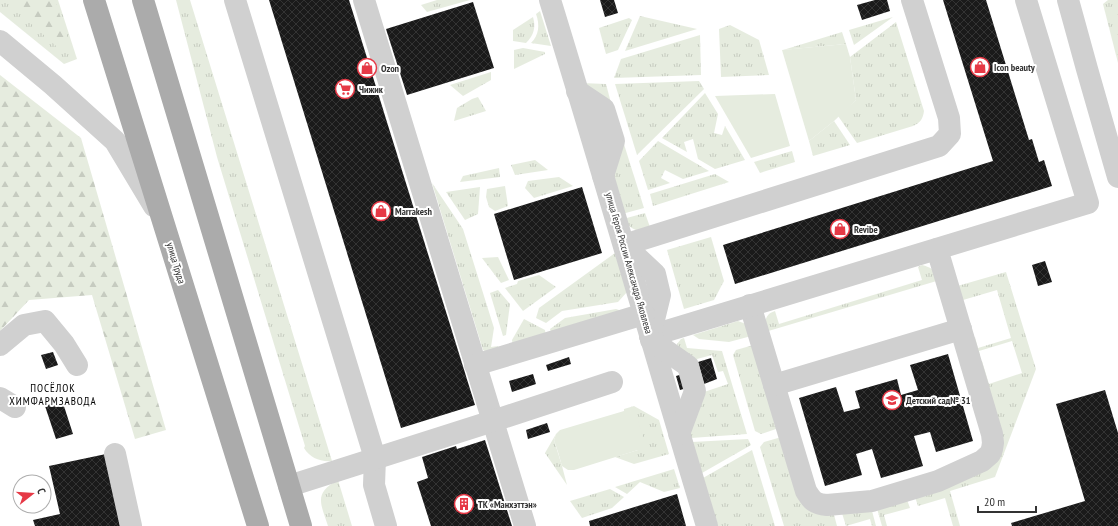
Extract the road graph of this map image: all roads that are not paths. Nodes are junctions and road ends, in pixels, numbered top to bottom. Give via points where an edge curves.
1 (94, 0) edge
2 (143, 0) edge
3 (235, 0) edge
4 (364, 0) edge
5 (912, 0) edge
6 (1026, 0) edge
7 (1068, 0) edge
8 (556, 6) edge
9 (0, 41) edge
10 (1118, 177) edge
11 (164, 222) junction
12 (624, 245) junction
13 (937, 249) junction
14 (750, 305) junction
15 (644, 314) junction
16 (960, 329) junction
17 (651, 338) junction
18 (0, 345) edge
19 (475, 365) junction
20 (77, 366) dead end
21 (612, 382) dead end
22 (774, 384) junction
23 (493, 421) junction
24 (115, 454) dead end
25 (375, 458) junction
26 (289, 486) junction
27 (131, 526) edge
28 (258, 526) edge
29 (301, 526) edge
30 (386, 526) edge
31 (525, 526) edge
32 (708, 526) edge

1 - 11 main road, улица Труда
2 - 26 main road
3 - 25 street
4 - 19 street
5 - 12 street via 949,118 950,134 939,146
6 - 13 street via 1088,203
7 - 10 street
8 - 12 street, улица Героя России Александра Яковлева via 577,91
9 - 11 street via 115,141
11 - 28 main road, улица Труда
12 - 15 street, улица Героя России Александра Яковлева
12 - 17 street via 655,274 660,295
13 - 14 street
13 - 16 street
14 - 17 street
14 - 22 street
15 - 17 street, улица Героя России Александра Яковлева
15 - 19 street
16 - 22 street
16 - 22 street via 992,434 990,454 938,481 872,501 827,506 812,500 806,491
17 - 32 street, улица Героя России Александра Яковлева
18 - 20 street via 24,325 45,321 64,344
19 - 23 street
21 - 23 street
23 - 25 street
23 - 31 street
24 - 27 street
25 - 26 street
25 - 30 street via 374,485
26 - 29 main road

